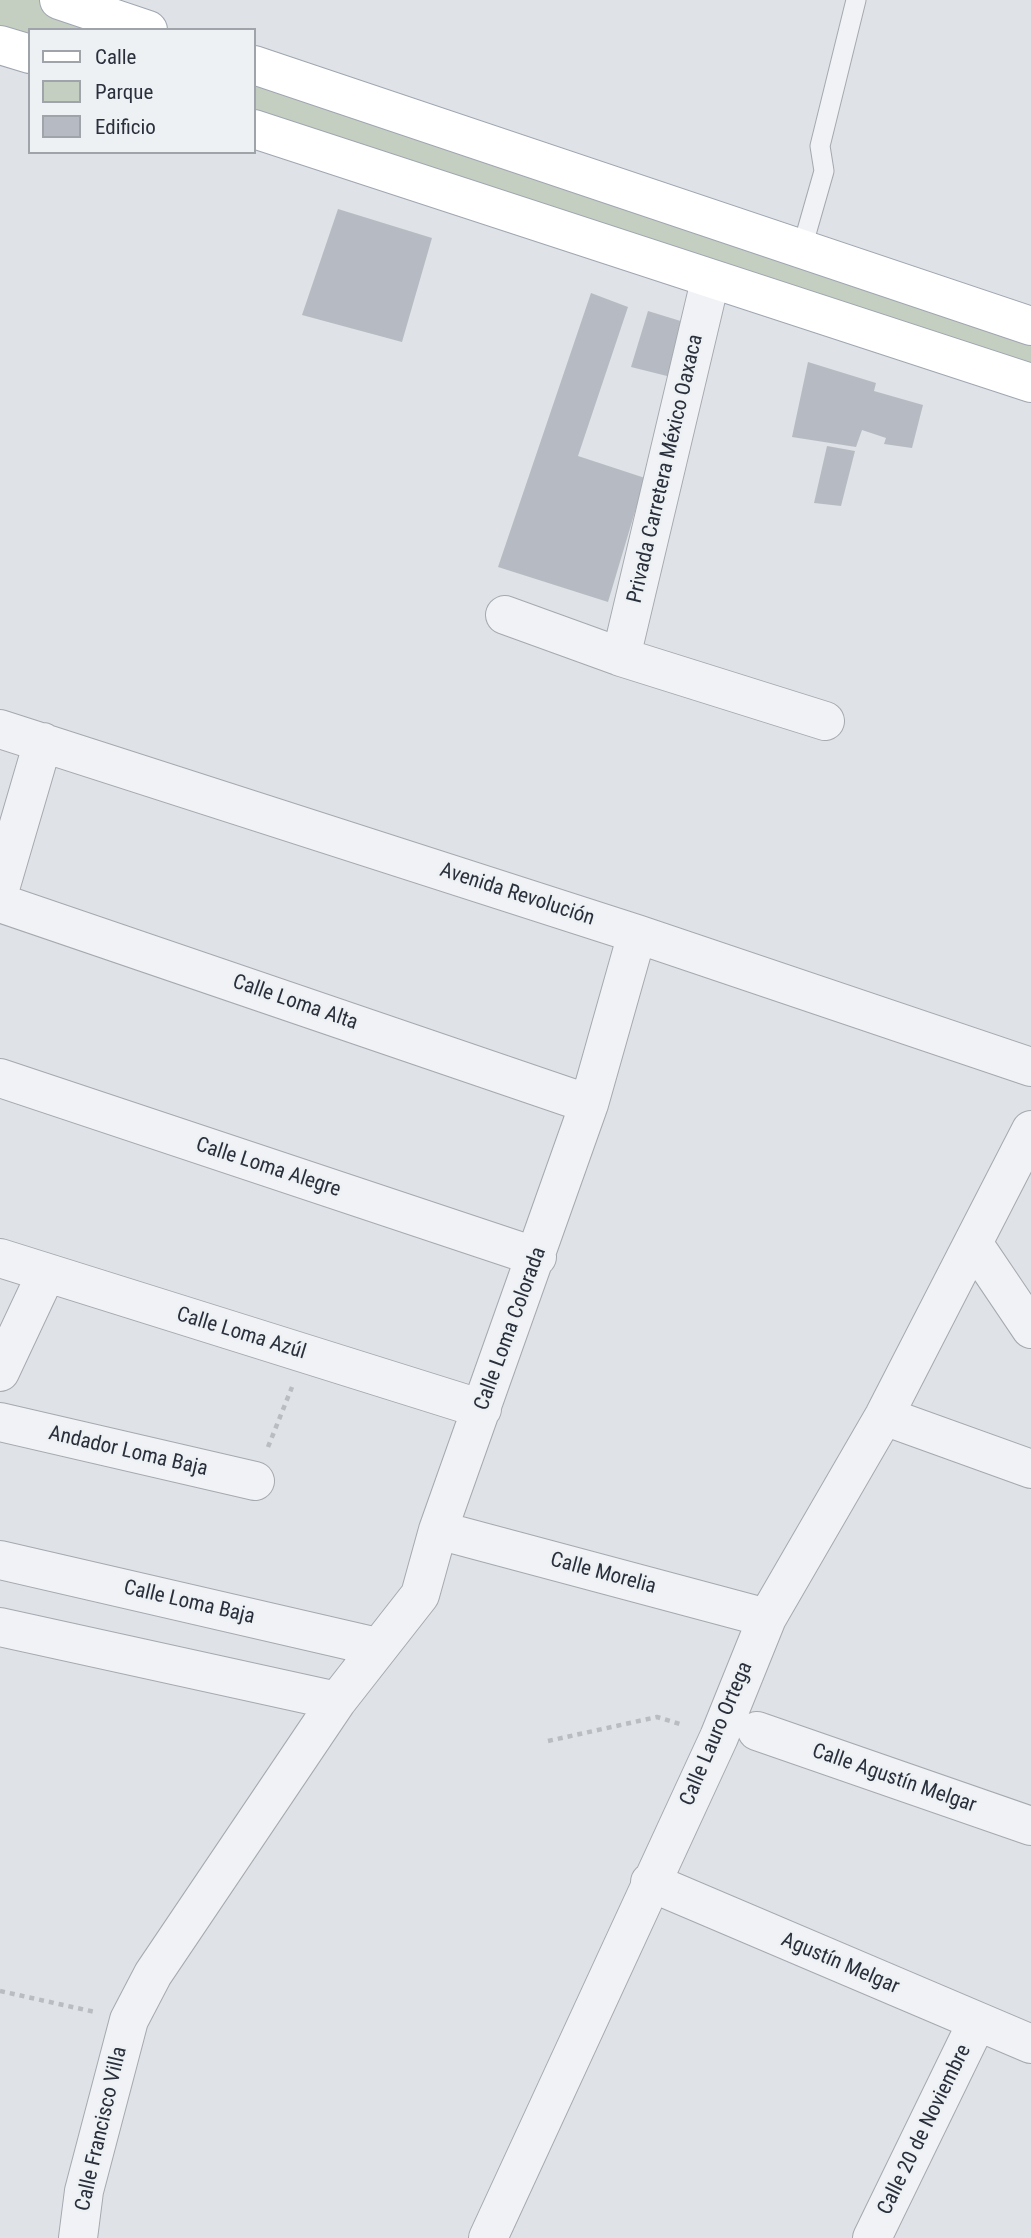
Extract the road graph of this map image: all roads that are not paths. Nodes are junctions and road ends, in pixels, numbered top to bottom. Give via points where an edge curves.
1 (58, 0) edge
2 (856, 0) edge
3 (142, 28) edge
4 (0, 44) edge
5 (28, 53) edge
6 (256, 66) edge
7 (256, 130) edge
8 (802, 248) junction
9 (710, 281) junction
10 (1031, 326) edge
11 (1031, 383) edge
12 (505, 615) dead end
13 (621, 657) junction
14 (825, 722) dead end
15 (0, 729) edge
16 (43, 742) junction
17 (0, 889) edge
18 (0, 903) edge
19 (637, 934) junction
20 (1031, 1067) edge
21 (0, 1078) edge
22 (589, 1104) junction
23 (1031, 1130) edge
24 (973, 1243) junction
25 (537, 1257) junction
26 (0, 1258) edge
27 (46, 1274) junction
28 (1031, 1329) edge
29 (0, 1372) edge
30 (482, 1409) junction
31 (884, 1416) junction
32 (0, 1422) edge
33 (1031, 1469) edge
34 (255, 1481) road end
35 (438, 1530) junction
36 (0, 1560) edge
37 (767, 1618) junction
38 (0, 1627) edge
39 (377, 1647) junction
40 (337, 1700) junction
41 (732, 1734) junction
42 (1031, 1826) edge
43 (650, 1882) junction
44 (977, 2022) junction
45 (1031, 2045) edge
46 (78, 2238) edge
47 (488, 2238) edge
48 (872, 2238) edge

1 - 3 main road
2 - 8 lane via 820,146 824,171
4 - 5 main road
6 - 8 main road
7 - 9 main road
8 - 10 main road
9 - 11 main road
9 - 13 street, Privada Carretera México Oaxaca
12 - 13 street
13 - 14 street
15 - 16 street, Avenida Revolución
16 - 17 street
16 - 19 street, Avenida Revolución
18 - 22 street, Calle Loma Alta
19 - 20 street, Avenida Revolución
19 - 22 street, Calle Loma Colorada
21 - 25 street, Calle Loma Alegre
22 - 25 street, Calle Loma Colorada
23 - 24 street, Calle Lauro Ortega
24 - 28 street
24 - 31 street, Calle Lauro Ortega
25 - 30 street, Calle Loma Colorada
26 - 27 street, Calle Loma Azúl
27 - 29 street
27 - 30 street, Calle Loma Azúl
30 - 35 street, Calle Loma Colorada
31 - 33 street
31 - 37 street, Calle Lauro Ortega
32 - 34 street, Andador Loma Baja
35 - 37 street, Calle Morelia
35 - 39 street, Calle Loma Colorada via 420,1595
36 - 39 street, Calle Loma Baja
37 - 41 street, Calle Lauro Ortega via 750,1658
38 - 40 street
39 - 40 street, Calle Loma Colorada
40 - 46 street, Calle Francisco Villa via 153,1974 129,2020 85,2191
41 - 42 street, Calle Agustín Melgar
41 - 43 street, Calle Lauro Ortega
43 - 44 street, Agustín Melgar
43 - 47 street, Calle Lauro Ortega
44 - 45 street, Agustín Melgar
44 - 48 street, Calle 20 de Noviembre

